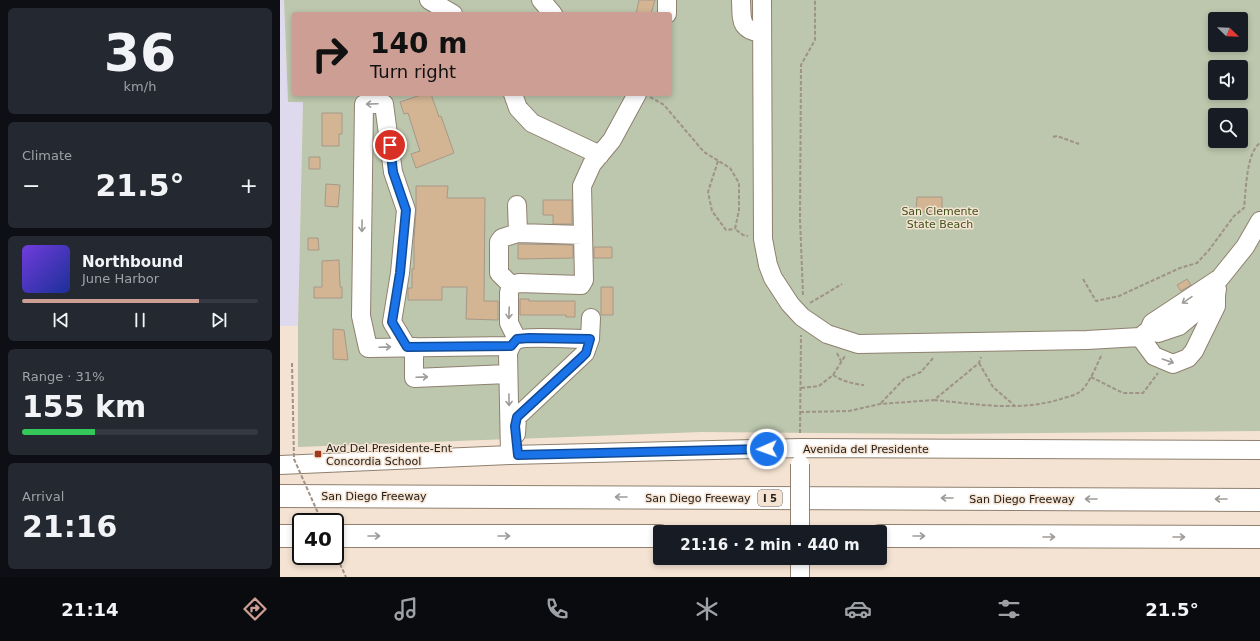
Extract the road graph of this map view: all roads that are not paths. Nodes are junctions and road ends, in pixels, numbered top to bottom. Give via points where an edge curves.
1 (429, 0) edge
2 (541, 0) edge
3 (667, 0) edge
4 (741, 0) edge
5 (762, 0) edge
6 (450, 12) edge
7 (551, 12) edge
8 (667, 12) edge
9 (762, 33) junction
10 (514, 96) edge
11 (636, 96) edge
12 (600, 154) junction
13 (364, 172) junction
14 (393, 172) junction
15 (517, 205) dead end
16 (1260, 221) edge
17 (518, 233) junction
18 (583, 235) junction
19 (511, 285) junction
20 (1218, 287) junction
21 (1189, 317) junction
22 (591, 318) dead end
23 (1144, 334) junction
24 (590, 339) junction
25 (1199, 341) junction
26 (514, 343) junction
27 (410, 347) junction
28 (508, 374) junction
29 (800, 449) junction
30 (1260, 450) edge
31 (514, 455) junction
32 (280, 465) edge
33 (280, 496) edge
34 (1260, 500) edge
35 (800, 525) edge
36 (280, 536) edge
37 (292, 536) edge
38 (344, 536) edge
39 (653, 536) edge
40 (887, 536) edge
41 (1260, 537) edge

1 - 6 street
2 - 7 street
3 - 8 street
4 - 9 street via 742,21 752,32
5 - 9 street
9 - 23 street via 763,239 768,265 773,278 790,304 827,334 855,343 1109,339
10 - 12 street via 518,108 532,123
11 - 12 street via 612,140
12 - 18 street via 592,164 582,186
13 - 14 street
14 -> 13 street via 384,104 364,104
13 -> 27 street via 361,316 368,348
14 - 27 street via 406,210 392,322
15 - 17 street
16 - 20 street
17 - 18 street
17 - 19 street via 502,238 499,242 499,273
18 - 19 street via 584,280 581,285 519,282
19 -> 26 street via 508,323
20 - 21 street
20 -> 23 street via 1152,323
20 - 25 street via 1216,306
21 - 23 street via 1179,326 1158,333
21 - 25 street
22 - 24 street
23 -> 25 street via 1154,356 1173,364 1188,358
24 - 26 street via 529,338
24 - 31 street via 586,353 517,417
26 - 27 street
26 - 28 street via 508,353
27 -> 28 street via 414,378
28 -> 31 street
29 - 30 street, Avenida del Presidente
29 - 31 street, Avenida del Presidente
29 - 35 street, bridge
31 - 32 street, Avenida del Presidente
34 -> 33 highway, San Diego Freeway / I 5
36 - 37 highway
38 -> 39 highway
40 -> 41 highway

